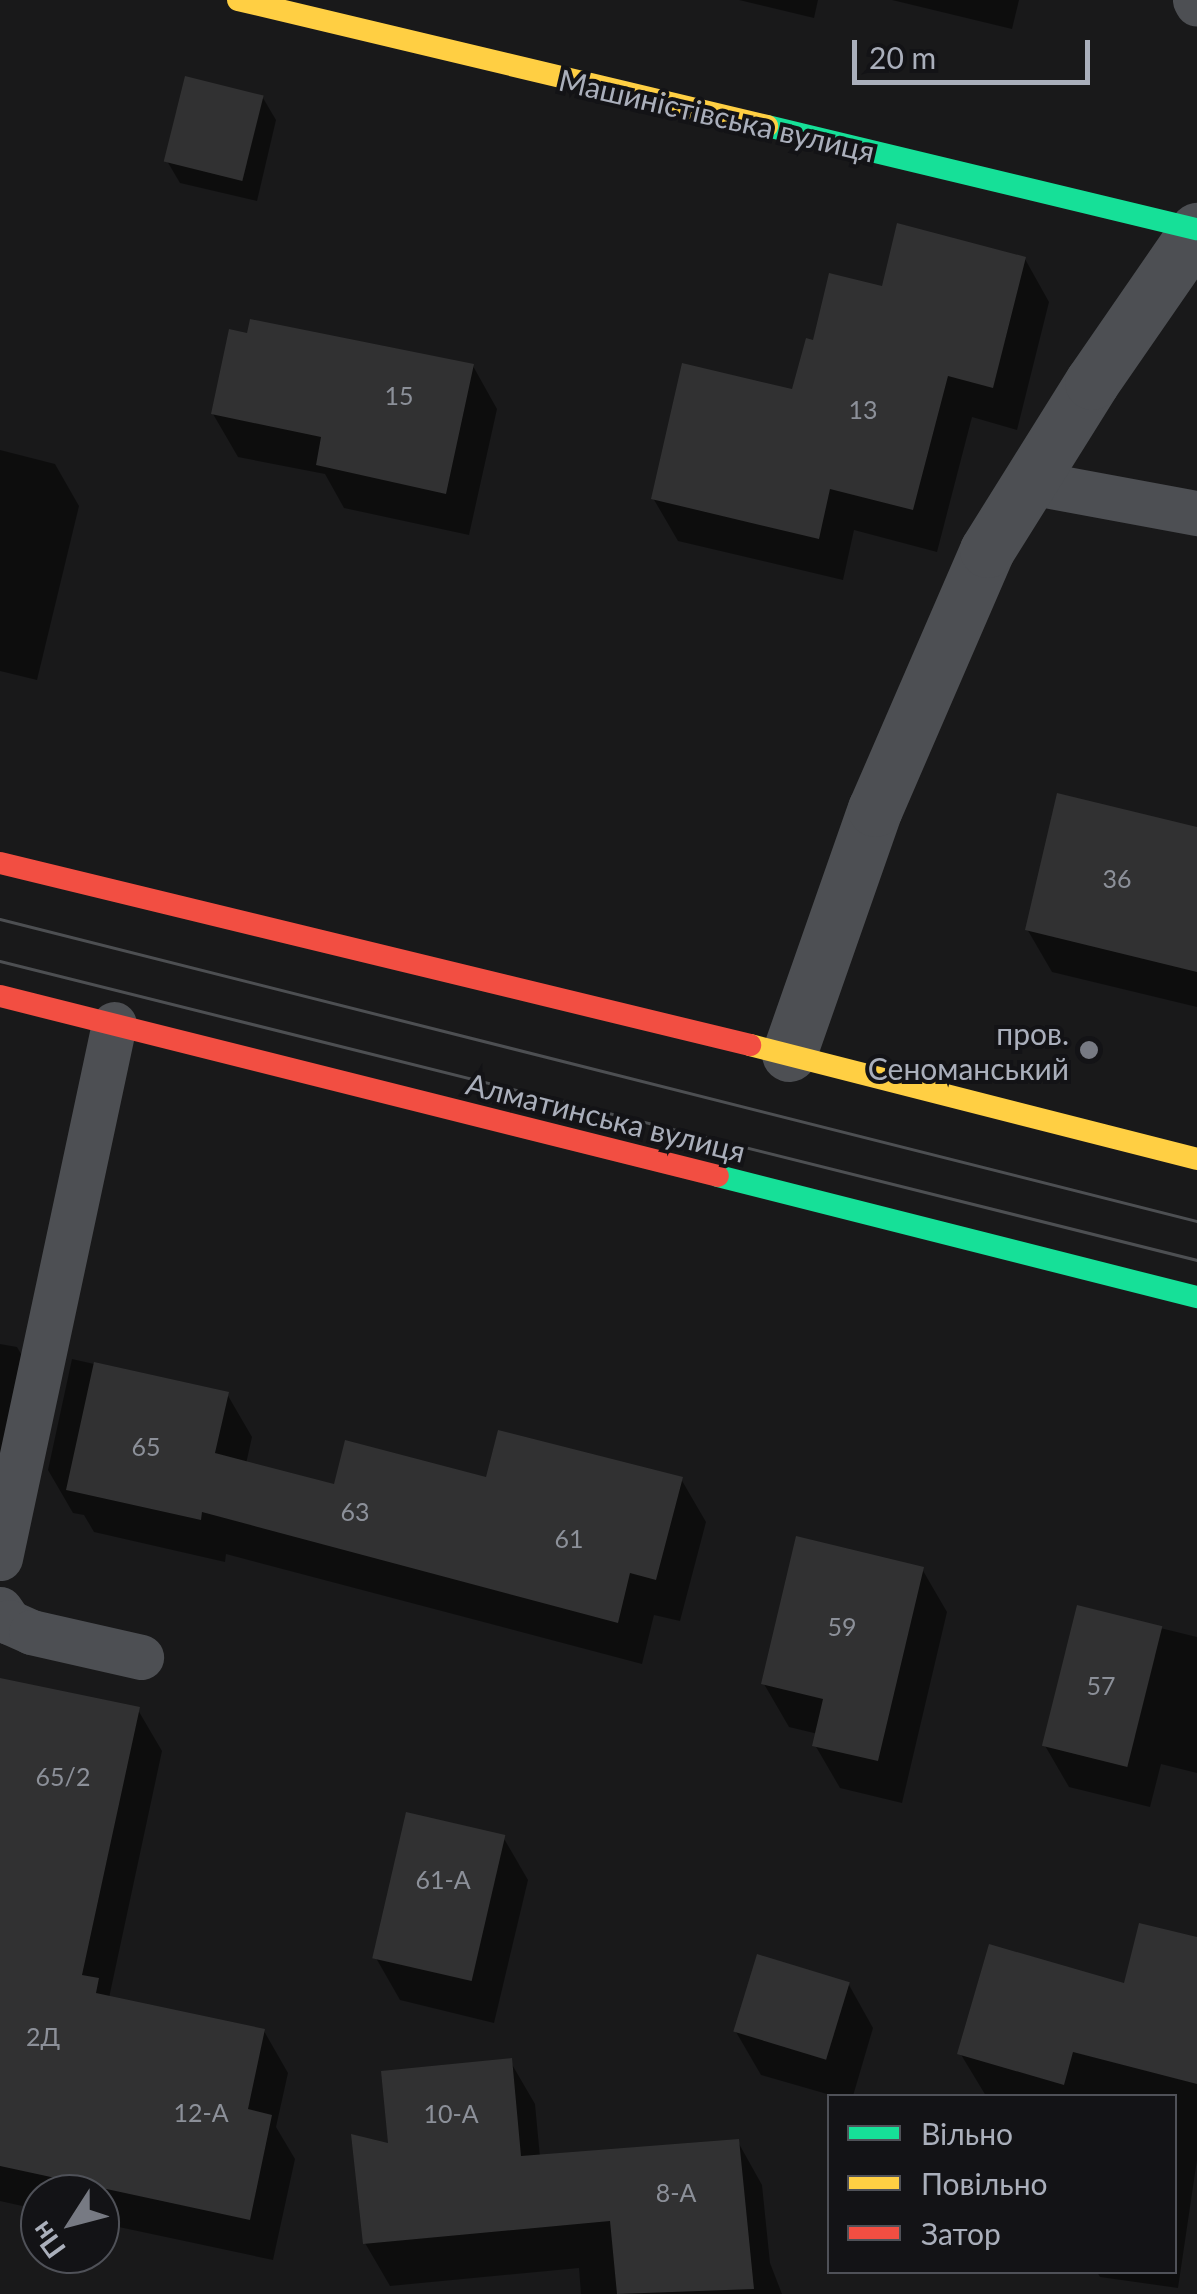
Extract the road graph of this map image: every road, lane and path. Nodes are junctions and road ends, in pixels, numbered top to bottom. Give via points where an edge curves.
1 (238, 0) edge
2 (338, 12) edge
3 (1197, 229) edge
4 (1180, 282) edge
5 (1029, 482) junction
6 (1197, 513) edge
7 (0, 863) edge
8 (0, 996) edge
9 (114, 1024) junction
10 (788, 1054) junction
11 (1197, 1158) edge
12 (1197, 1297) edge
13 (0, 1558) edge
14 (0, 1609) edge
15 (141, 1656) dead end

1 - 2 street, Машиністівська вулиця
2 - 3 street, Машиністівська вулиця
3 - 4 street, Машиністівська вулиця
4 - 5 street, Машиністівська вулиця
5 - 6 lane
5 - 10 street, Машиністівська вулиця via 986,550 875,809
7 - 10 street
8 - 9 street, Алматинська вулиця
9 - 12 street, Алматинська вулиця
9 - 13 lane
10 - 11 street
14 - 15 lane via 9,1622 31,1632

